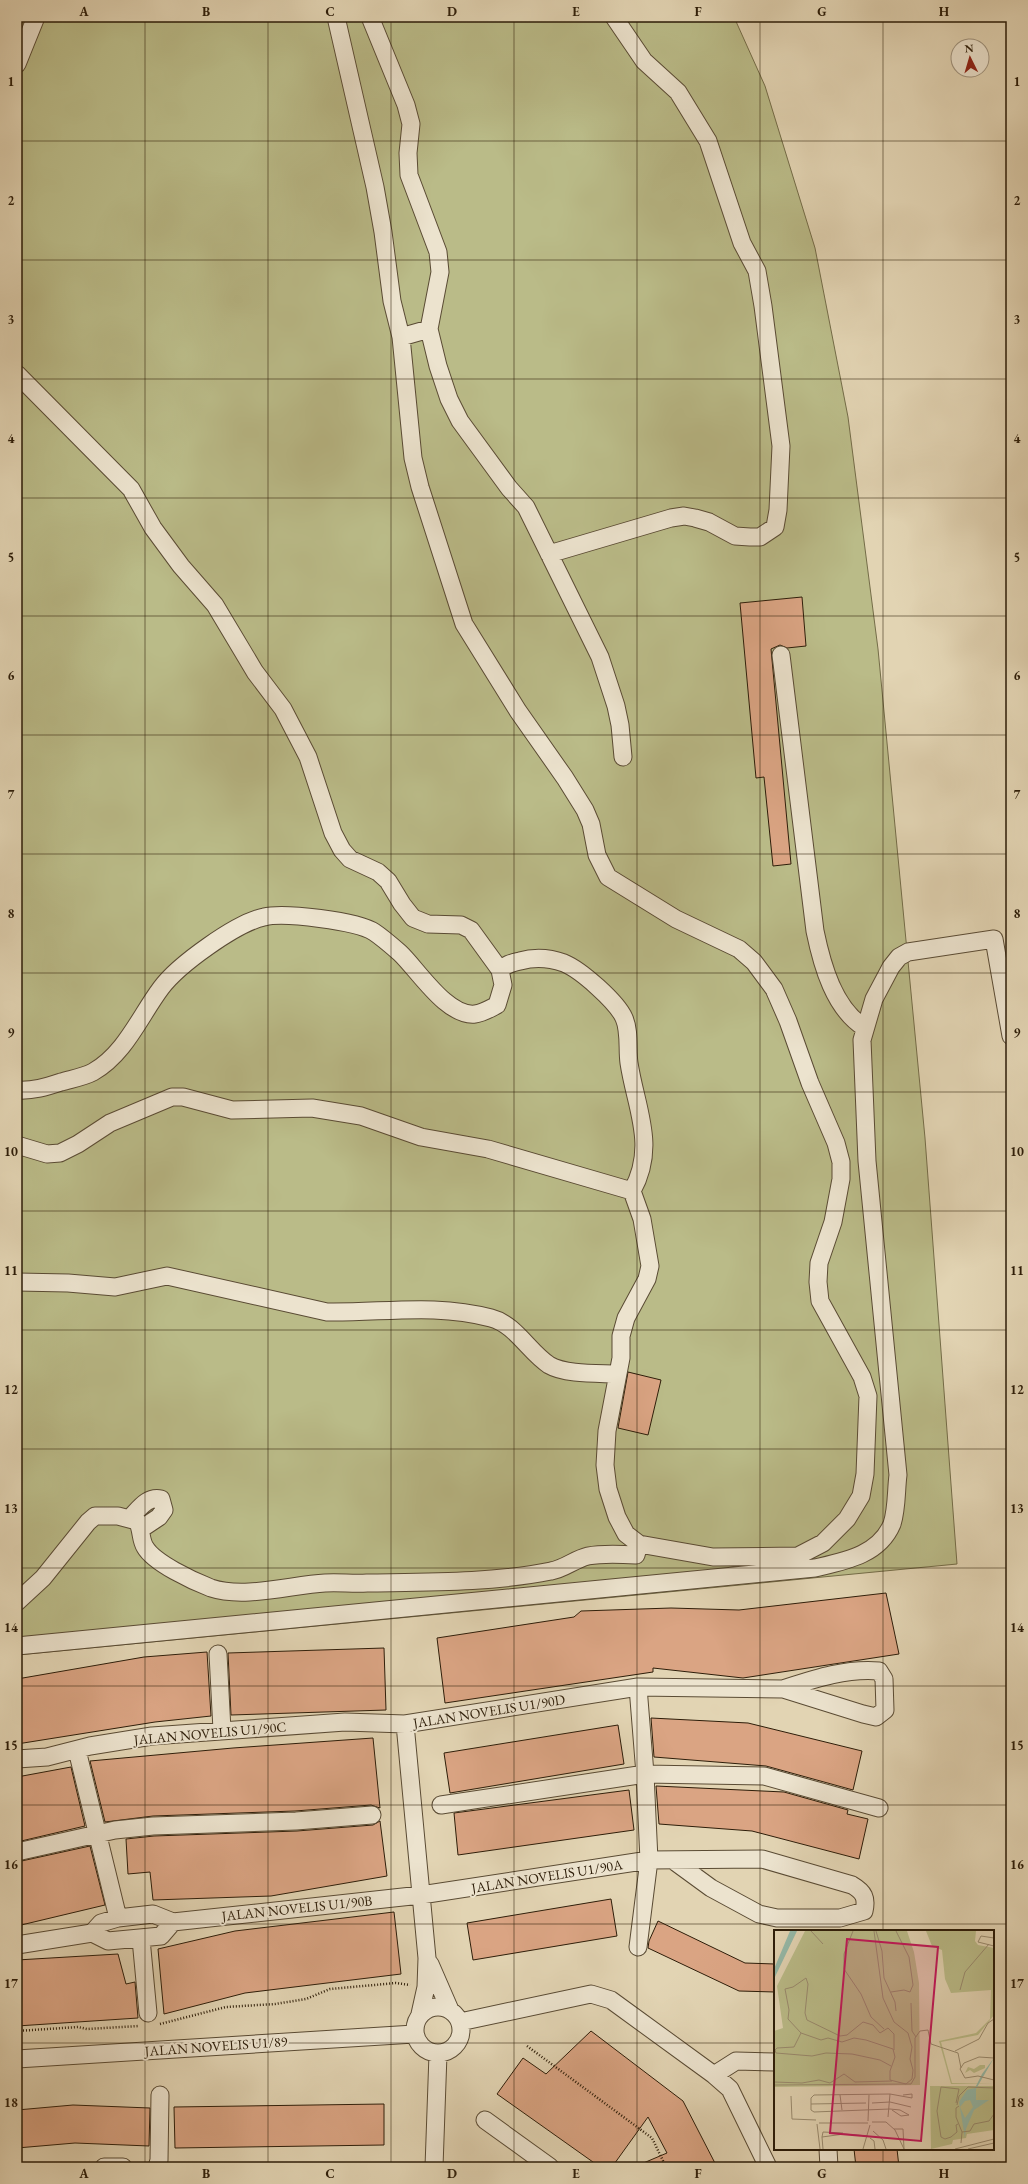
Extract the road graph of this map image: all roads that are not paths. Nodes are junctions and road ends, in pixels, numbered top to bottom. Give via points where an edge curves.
1 (36, 17) edge
2 (336, 17) edge
3 (370, 17) edge
4 (614, 17) edge
5 (17, 64) edge
6 (429, 329) junction
7 (401, 337) junction
8 (17, 374) edge
9 (549, 554) junction
10 (781, 655) dead end
11 (623, 757) dead end
12 (500, 970) junction
13 (865, 1028) junction
14 (1011, 1036) edge
15 (17, 1090) edge
16 (17, 1145) edge
17 (632, 1191) junction
18 (17, 1282) edge
19 (618, 1374) junction
20 (639, 1544) junction
21 (17, 1602) edge
22 (17, 1646) edge
23 (218, 1654) dead end
24 (638, 1687) junction
25 (783, 1689) junction
26 (405, 1724) junction
27 (222, 1730) junction
28 (77, 1750) junction
29 (17, 1760) edge
30 (645, 1774) junction
31 (441, 1805) dead end
32 (879, 1808) dead end
33 (372, 1815) dead end
34 (97, 1835) junction
35 (17, 1852) edge
36 (649, 1860) junction
37 (674, 1861) junction
38 (421, 1895) junction
39 (118, 1918) junction
40 (173, 1922) junction
41 (92, 1933) junction
42 (141, 1939) junction
43 (17, 1945) edge
44 (638, 1947) dead end
45 (427, 1958) junction
46 (420, 2014) junction
47 (455, 2016) junction
48 (149, 2021) road end
49 (414, 2034) junction
50 (438, 2054) junction
51 (17, 2058) edge
52 (774, 2062) edge
53 (714, 2075) junction
54 (160, 2096) dead end
55 (485, 2120) dead end
56 (828, 2150) edge
57 (104, 2167) edge
58 (123, 2167) edge
59 (157, 2167) edge
60 (434, 2167) edge
61 (550, 2167) edge
62 (768, 2167) edge
63 (829, 2167) edge

1 - 5 street
2 - 7 street via 375,187 392,301
3 - 6 street via 406,105 411,124 409,175 438,252 440,272
4 - 9 street via 644,61 678,92 708,141 742,243 757,271 781,446 778,510 775,527 760,536 735,536 709,522 684,516
6 - 7 street
6 - 9 street via 440,373 460,421 526,507
7 - 20 street via 413,458 464,624 518,711 585,810 591,824 597,855 608,877 676,919 739,949 754,962 774,989 841,1162 841,1179 833,1222 819,1263 818,1282 820,1301 862,1377 868,1396 865,1474 861,1496 847,1519 823,1543 798,1556 713,1558
8 - 12 street via 131,489 153,528 181,566 215,605 255,672 283,709 308,757 333,832 350,860 378,872 388,880 413,918 428,924 461,925 471,930
9 - 11 street via 600,657 616,706
10 - 13 street via 814,924 821,960 846,1013 854,1022
12 - 15 street via 503,985 497,1005 475,1014 465,1013 431,989 400,953 373,931 298,916 265,916 252,920 204,949 179,968 161,987 114,1056 93,1072 38,1089
12 - 17 street via 504,966 528,959 547,959 565,963 605,992 625,1019 630,1071 645,1139 640,1170
13 - 14 street via 874,999 899,957 908,952 994,939
13 - 22 street via 862,1040 867,1161 898,1475 892,1523 886,1536 871,1549 855,1559 815,1568
16 - 17 street via 47,1154 60,1152 78,1144 110,1123 172,1097 183,1097 232,1110 312,1108 361,1116 421,1137 488,1149
17 - 19 street via 642,1220 650,1266 647,1279 626,1318 621,1336
18 - 19 street via 115,1287 167,1276 327,1312 414,1308 457,1312 502,1322 550,1366 581,1372
19 - 20 street via 607,1431 605,1465 608,1489 617,1517 626,1534
20 - 21 street via 636,1555 588,1556 552,1571 449,1581 326,1583 230,1591 199,1583 148,1552 136,1524 118,1516 99,1515 91,1519 42,1578
23 - 27 street
24 - 25 street, JALAN NOVELIS U1/90D
24 - 26 street, JALAN NOVELIS U1/90D
24 - 30 street
25 - 25 street, JALAN NOVELIS U1/90D via 826,1676 866,1670 880,1671 884,1680 885,1710 876,1717
26 - 27 street, JALAN NOVELIS U1/90C via 345,1722
26 - 38 street, JALAN NOVELIS U1/90D
27 - 28 street, JALAN NOVELIS U1/90C via 152,1736
28 - 29 street, JALAN NOVELIS U1/90C
28 - 34 street
30 - 31 street
30 - 32 street via 764,1776
30 - 36 street
33 - 34 street via 296,1821 153,1826 115,1830
34 - 35 street
34 - 39 street
36 - 37 street, JALAN NOVELIS U1/90A
36 - 38 street, JALAN NOVELIS U1/90A
36 - 44 street
37 - 37 street, JALAN NOVELIS U1/90A via 762,1859 852,1885 862,1891 866,1901 864,1911 840,1918 777,1918 759,1914 710,1888
38 - 40 street, JALAN NOVELIS U1/90B
38 - 45 street, JALAN NOVELIS U1/90D
39 - 40 street, JALAN NOVELIS U1/90B via 153,1914
39 - 41 street, JALAN NOVELIS U1/90B via 101,1923
40 - 42 street via 161,1936
41 - 42 street via 108,1942
41 - 43 street, JALAN NOVELIS U1/90B
42 - 48 street
45 - 46 street, JALAN NOVELIS U1/90D via 426,1987
45 - 47 street, JALAN NOVELIS U1/90D
46 - 47 street via 429,2008 440,2006
46 - 49 street via 415,2023
47 - 50 street via 461,2033 457,2044 449,2051
47 - 53 street via 591,1994 611,2000
49 - 50 street via 418,2044 427,2051
49 - 51 street, JALAN NOVELIS U1/89
50 - 60 street
52 - 53 street via 736,2062
53 - 62 street via 730,2089
54 - 59 street
55 - 61 street
56 - 63 street
57 - 58 street

